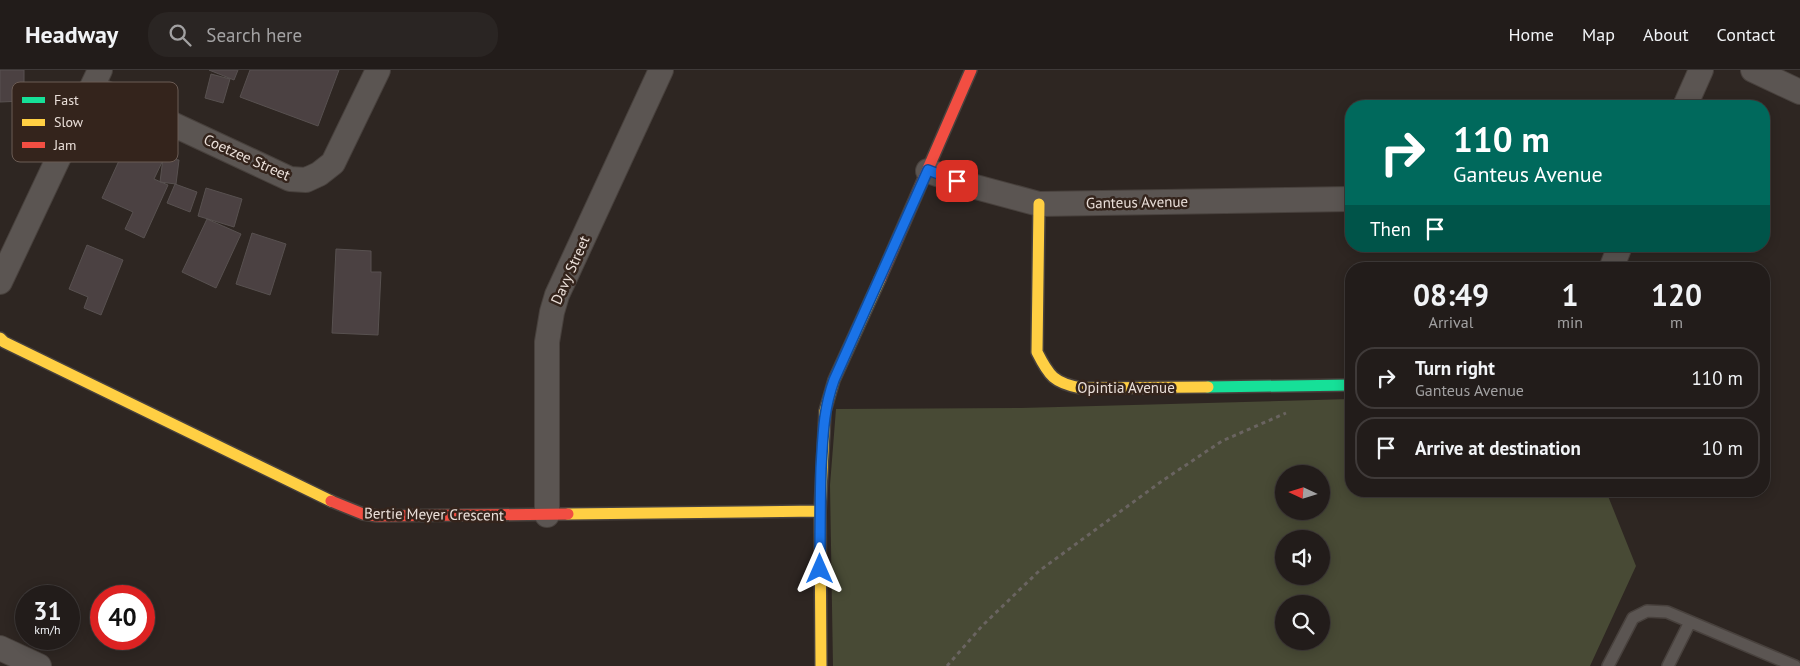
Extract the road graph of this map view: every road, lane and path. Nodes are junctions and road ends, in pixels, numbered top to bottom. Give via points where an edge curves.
1 (378, 70) edge
2 (661, 70) edge
3 (971, 70) edge
4 (1701, 70) edge
5 (1753, 70) edge
6 (1800, 92) edge
7 (1688, 100) edge
8 (178, 121) edge
9 (56, 162) edge
10 (928, 170) junction
11 (1345, 198) edge
12 (1039, 204) junction
13 (0, 282) edge
14 (0, 338) edge
15 (1345, 385) edge
16 (1291, 412) dead end
17 (820, 510) junction
18 (547, 515) junction
19 (1690, 622) junction
20 (0, 648) edge
21 (39, 666) edge
22 (821, 666) edge
23 (947, 666) edge
24 (1608, 666) edge
25 (1668, 666) edge
26 (1795, 666) edge

1 - 8 street, Coetzee Street via 333,163 306,180 290,179
2 - 18 street, Davy Street via 552,312 547,342
3 - 10 street
4 - 7 street
5 - 6 street
9 - 13 street
10 - 12 street, Ganteus Avenue via 991,192
10 - 17 street via 829,393 824,410
11 - 12 street, Ganteus Avenue
12 - 15 street, Opintia Avenue via 1038,352 1053,380 1081,388
14 - 18 street, Bertie Meyer Crescent via 363,514
16 - 23 path via 1222,441 1039,571 982,626
17 - 18 street, Bertie Meyer Crescent
17 - 22 street
19 - 24 lane via 1666,612 1647,611 1633,618
19 - 25 lane
19 - 26 lane
20 - 21 street

